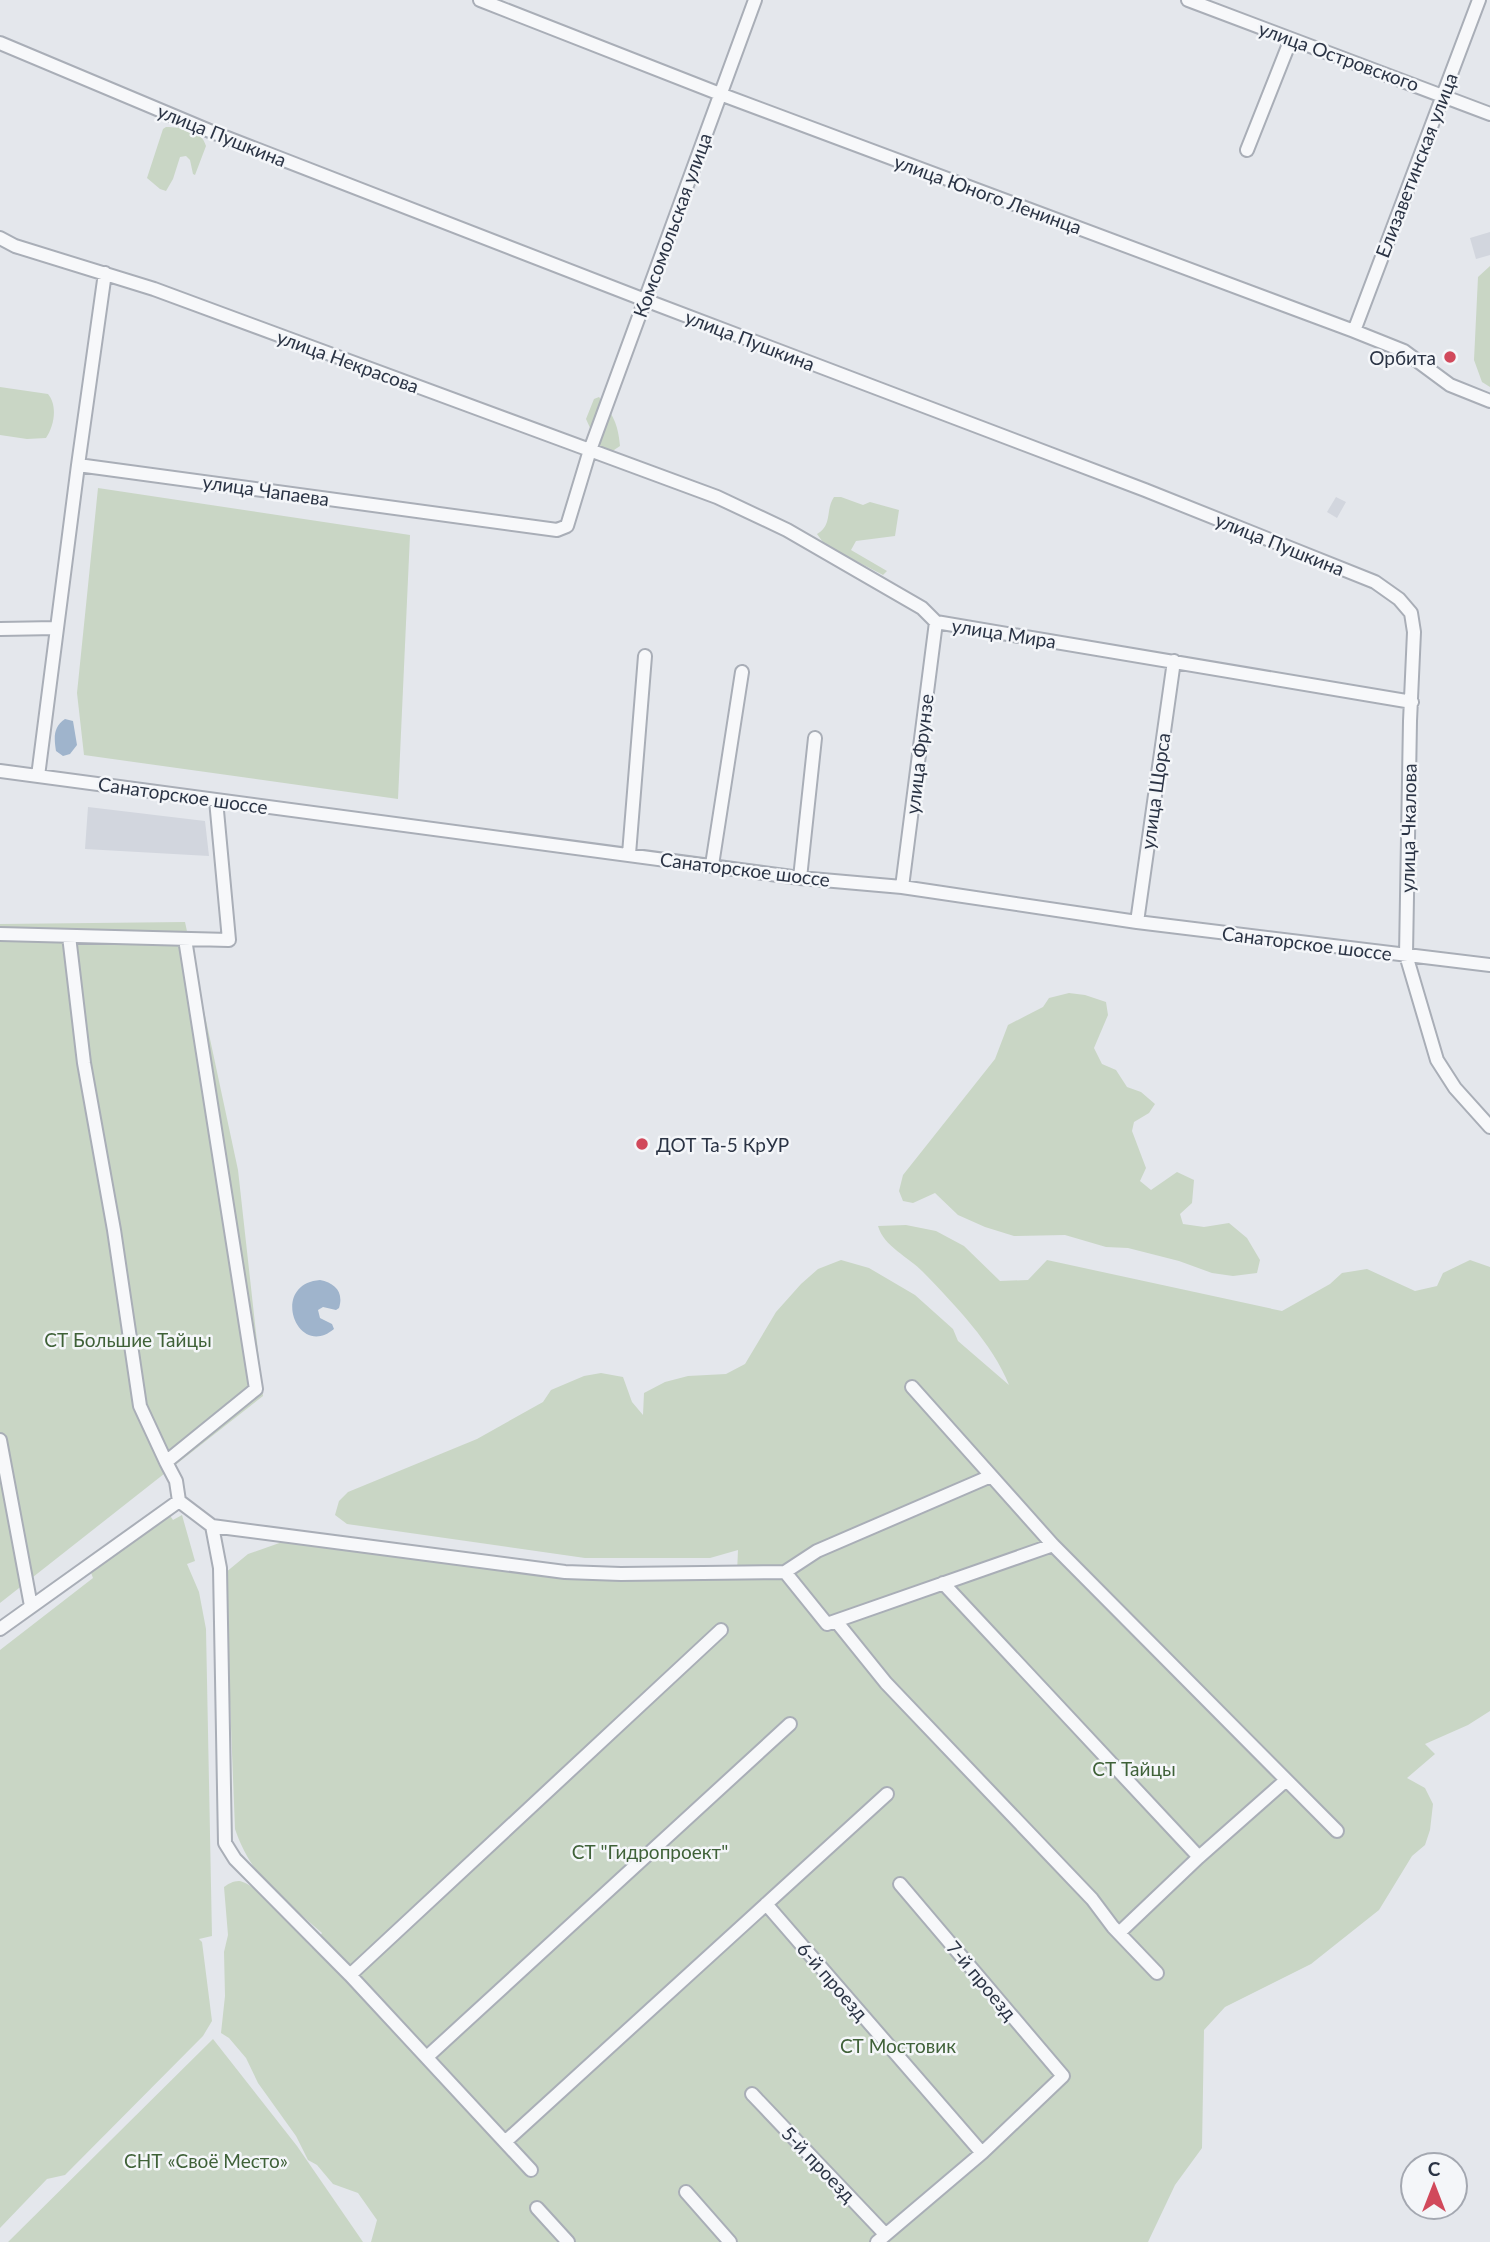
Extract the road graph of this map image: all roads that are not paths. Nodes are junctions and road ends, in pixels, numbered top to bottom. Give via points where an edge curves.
1 (480, 0) edge
2 (755, 0) edge
3 (1188, 0) edge
4 (1479, 0) edge
5 (1291, 39) junction
6 (0, 43) edge
7 (720, 94) junction
8 (1443, 95) junction
9 (1490, 114) edge
10 (1247, 150) dead end
11 (0, 238) edge
12 (105, 273) junction
13 (645, 300) junction
14 (1354, 331) junction
15 (1490, 401) edge
16 (590, 450) junction
17 (78, 465) junction
18 (936, 622) junction
19 (56, 628) junction
20 (0, 629) edge
21 (645, 656) dead end
22 (1174, 661) junction
23 (742, 672) dead end
24 (1412, 702) junction
25 (815, 738) dead end
26 (0, 771) edge
27 (38, 776) junction
28 (216, 800) junction
29 (629, 854) junction
30 (712, 865) junction
31 (800, 878) junction
32 (902, 887) junction
33 (1137, 922) junction
34 (0, 934) edge
35 (69, 936) junction
36 (185, 939) junction
37 (1406, 955) junction
38 (1490, 965) edge
39 (1490, 1127) edge
40 (912, 1387) dead end
41 (0, 1440) edge
42 (166, 1462) junction
43 (991, 1476) junction
44 (179, 1501) junction
45 (212, 1526) junction
46 (1053, 1545) junction
47 (785, 1572) junction
48 (943, 1583) junction
49 (31, 1606) junction
50 (836, 1621) junction
51 (0, 1629) edge
52 (721, 1630) dead end
53 (790, 1724) dead end
54 (1285, 1781) junction
55 (887, 1794) dead end
56 (1337, 1831) dead end
57 (1199, 1857) junction
58 (900, 1884) dead end
59 (766, 1904) junction
60 (1119, 1933) junction
61 (1157, 1973) dead end
62 (350, 1975) junction
63 (428, 2056) junction
64 (752, 2094) dead end
65 (505, 2142) junction
66 (982, 2153) junction
67 (531, 2169) dead end
68 (686, 2192) dead end
69 (537, 2208) dead end
70 (881, 2238) edge
71 (568, 2242) edge
72 (730, 2242) edge

1 - 7 street, улица Юного Ленинца
2 - 7 street, Комсомольская улица
3 - 5 street, улица Островского
4 - 8 street, Елизаветинская улица
5 - 8 street, улица Островского
5 - 10 street
6 - 13 street, улица Пушкина via 212,132
7 - 13 street, Комсомольская улица
7 - 14 street, улица Юного Ленинца
8 - 9 street, улица Островского
8 - 14 street, Елизаветинская улица
11 - 12 street, улица Некрасова
12 - 16 street, улица Некрасова
12 - 17 street
13 - 16 street, Комсомольская улица
13 - 24 street, улица Пушкина via 1375,582 1411,613
14 - 15 street, улица Юного Ленинца via 1404,351 1450,385
16 - 17 street, улица Чапаева via 571,518 557,530
16 - 18 street, улица Мира via 717,497 787,530 922,608
17 - 19 street
18 - 22 street, улица Мира
18 - 32 street, улица Фрунзе
19 - 20 street
19 - 27 street
21 - 29 street
22 - 24 street, улица Мира
22 - 33 street, улица Щорса
23 - 30 street
24 - 37 street, улица Чкалова
25 - 31 street
26 - 27 street, Санаторское шоссе
27 - 28 street, Санаторское шоссе
28 - 29 street, Санаторское шоссе
28 - 36 street via 229,940
29 - 30 street, Санаторское шоссе
30 - 31 street, Санаторское шоссе
31 - 32 street, Санаторское шоссе
32 - 33 street, Санаторское шоссе
33 - 37 street, Санаторское шоссе
34 - 35 street
35 - 36 street
35 - 42 street via 84,1063 140,1406
36 - 42 street via 256,1389
37 - 38 street, Санаторское шоссе
37 - 39 street, улица Чкалова via 1437,1060
40 - 43 street
41 - 49 street
42 - 44 street
43 - 46 street
43 - 47 street via 817,1551
44 - 45 street
44 - 49 street
45 - 47 street via 565,1572
45 - 62 street via 220,1568 225,1843 235,1859
46 - 48 street
46 - 54 street
47 - 50 street via 827,1624
48 - 50 street
48 - 57 street
49 - 51 street
50 - 60 street via 886,1683
52 - 62 street
53 - 63 street
54 - 56 street
54 - 57 street
55 - 59 street
57 - 60 street
58 - 66 street, 7-й проезд via 1063,2076
59 - 65 street
59 - 66 street, 6-й проезд
60 - 61 street
62 - 63 street
63 - 65 street
64 - 70 street, 5-й проезд
65 - 67 street
66 - 70 street
68 - 72 street
69 - 71 street

